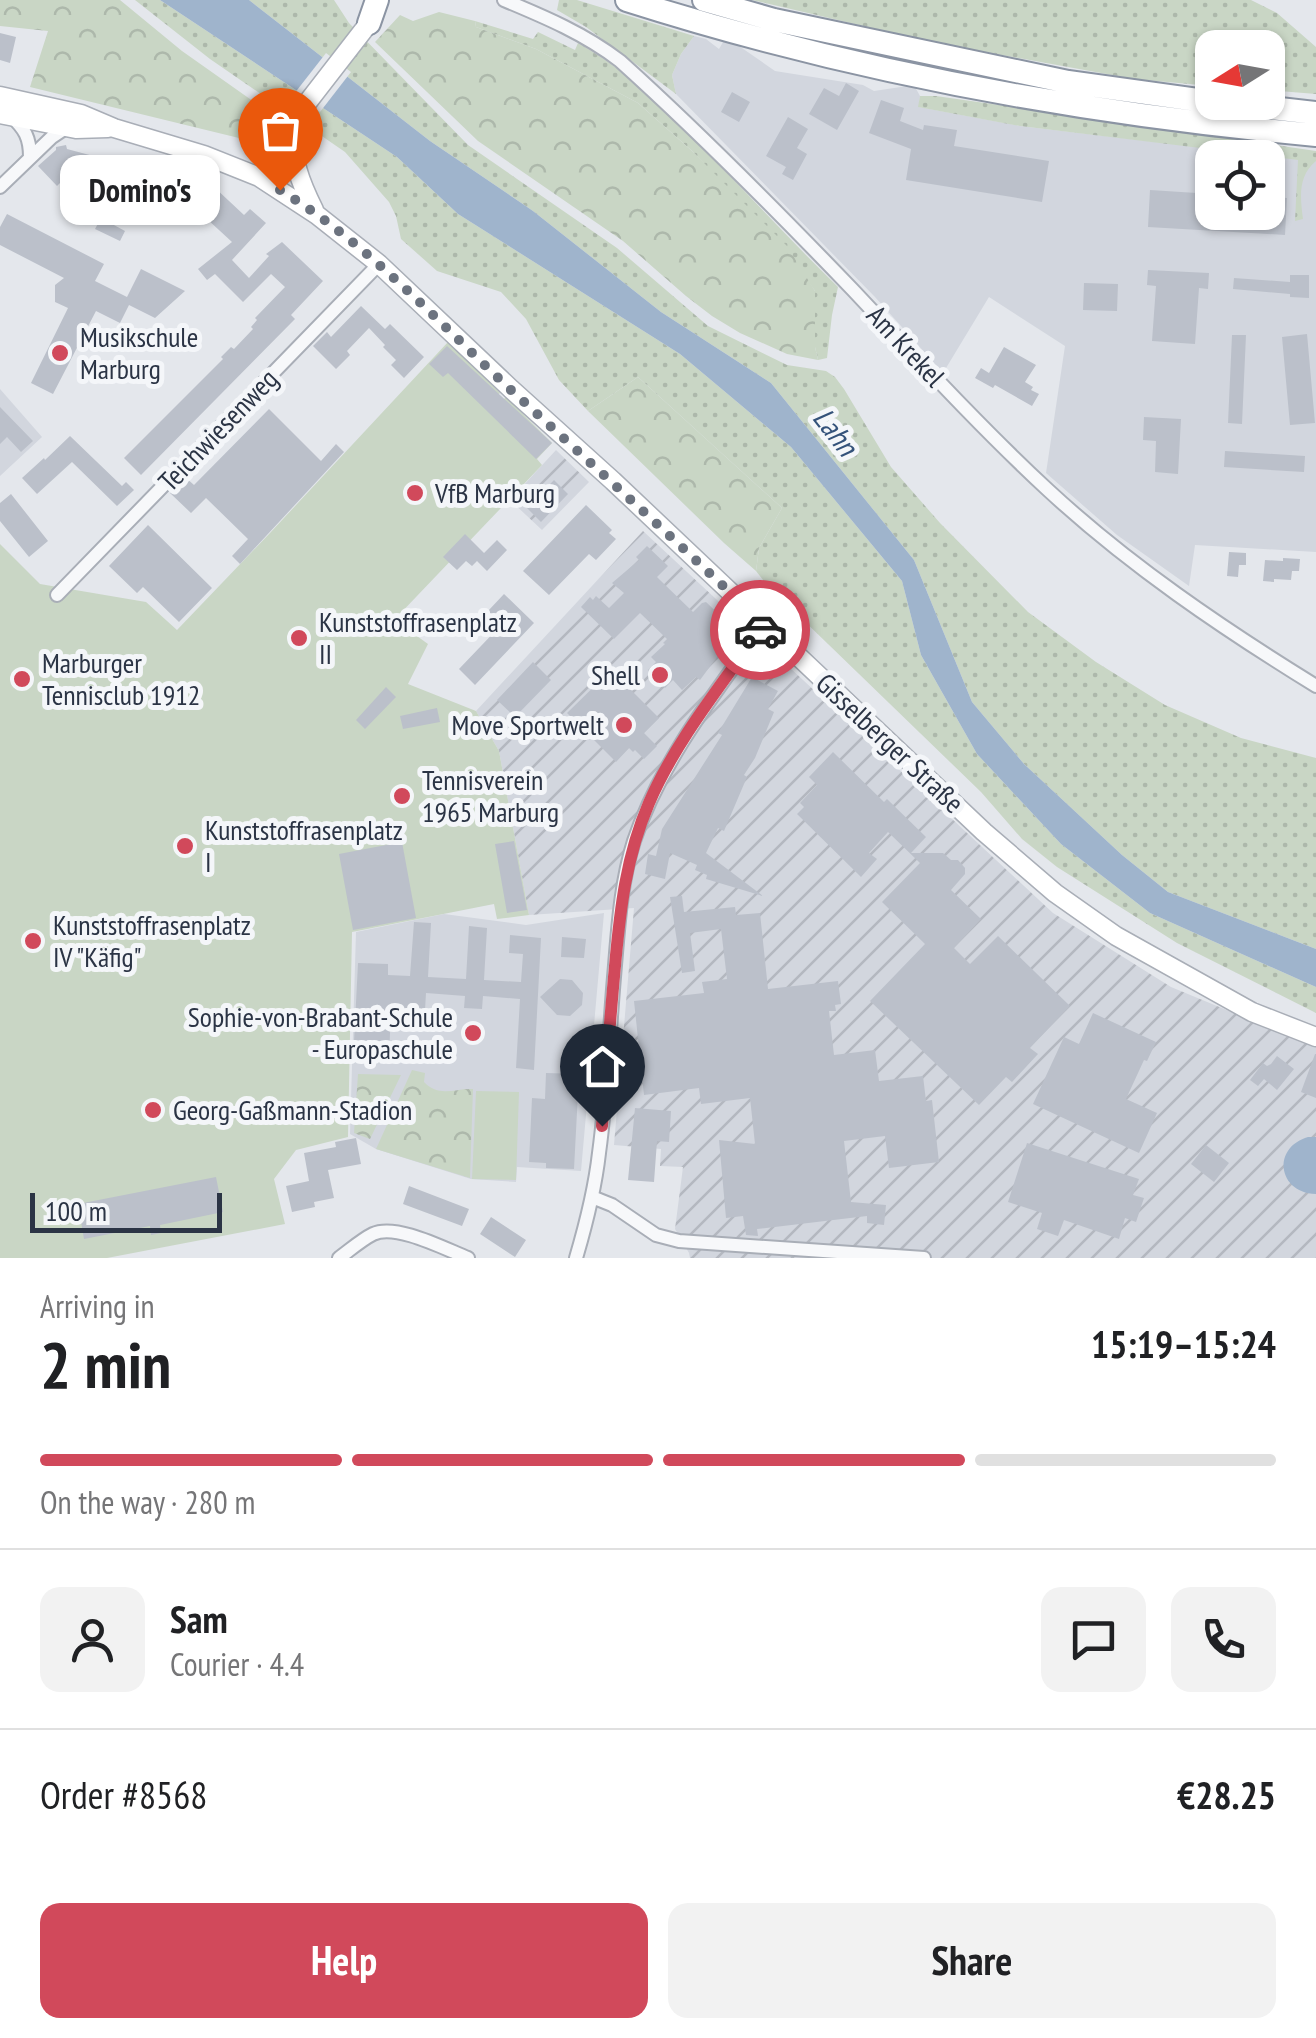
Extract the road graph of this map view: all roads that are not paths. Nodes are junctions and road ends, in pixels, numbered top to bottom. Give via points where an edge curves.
1 (377, 0) edge
2 (390, 0) edge
3 (504, 0) edge
4 (627, 0) edge
5 (704, 0) edge
6 (369, 23) junction
7 (0, 96) edge
8 (1195, 99) edge
9 (1285, 109) edge
10 (1316, 112) edge
11 (6, 115) edge
12 (292, 124) junction
13 (67, 128) junction
14 (114, 128) junction
15 (1316, 135) edge
16 (30, 157) junction
17 (259, 177) junction
18 (0, 187) edge
19 (317, 215) junction
20 (379, 264) junction
21 (57, 595) dead end
22 (764, 625) junction
23 (1316, 686) edge
24 (1316, 1037) edge
25 (592, 1197) junction
26 (339, 1258) edge
27 (468, 1258) edge
28 (576, 1258) edge
29 (924, 1258) edge

1 - 6 highway
2 - 6 street
3 - 23 street, Am Krekel via 620,61 1050,492 1236,636
4 - 15 highway via 950,81 1096,109
5 - 8 highway via 1068,82
6 - 12 main road
7 - 14 main road, Gisselberger Straße
9 - 10 highway
11 - 13 main road, Gisselberger Straße
11 - 16 street via 23,126
12 - 17 main road
12 - 19 main road via 296,170
13 - 14 main road, Gisselberger Straße
13 - 16 street
14 - 17 main road, Gisselberger Straße
16 - 18 street
17 - 19 main road, Gisselberger Straße
19 - 20 main road, Gisselberger Straße
20 - 21 street, Teichwiesenweg
20 - 22 main road, Gisselberger Straße
22 - 24 main road, Gisselberger Straße via 984,832 1075,908 1252,1012
22 - 25 street via 664,773 634,842 621,902
25 - 28 street
25 - 29 street via 656,1235 679,1241
26 - 27 street via 384,1231

